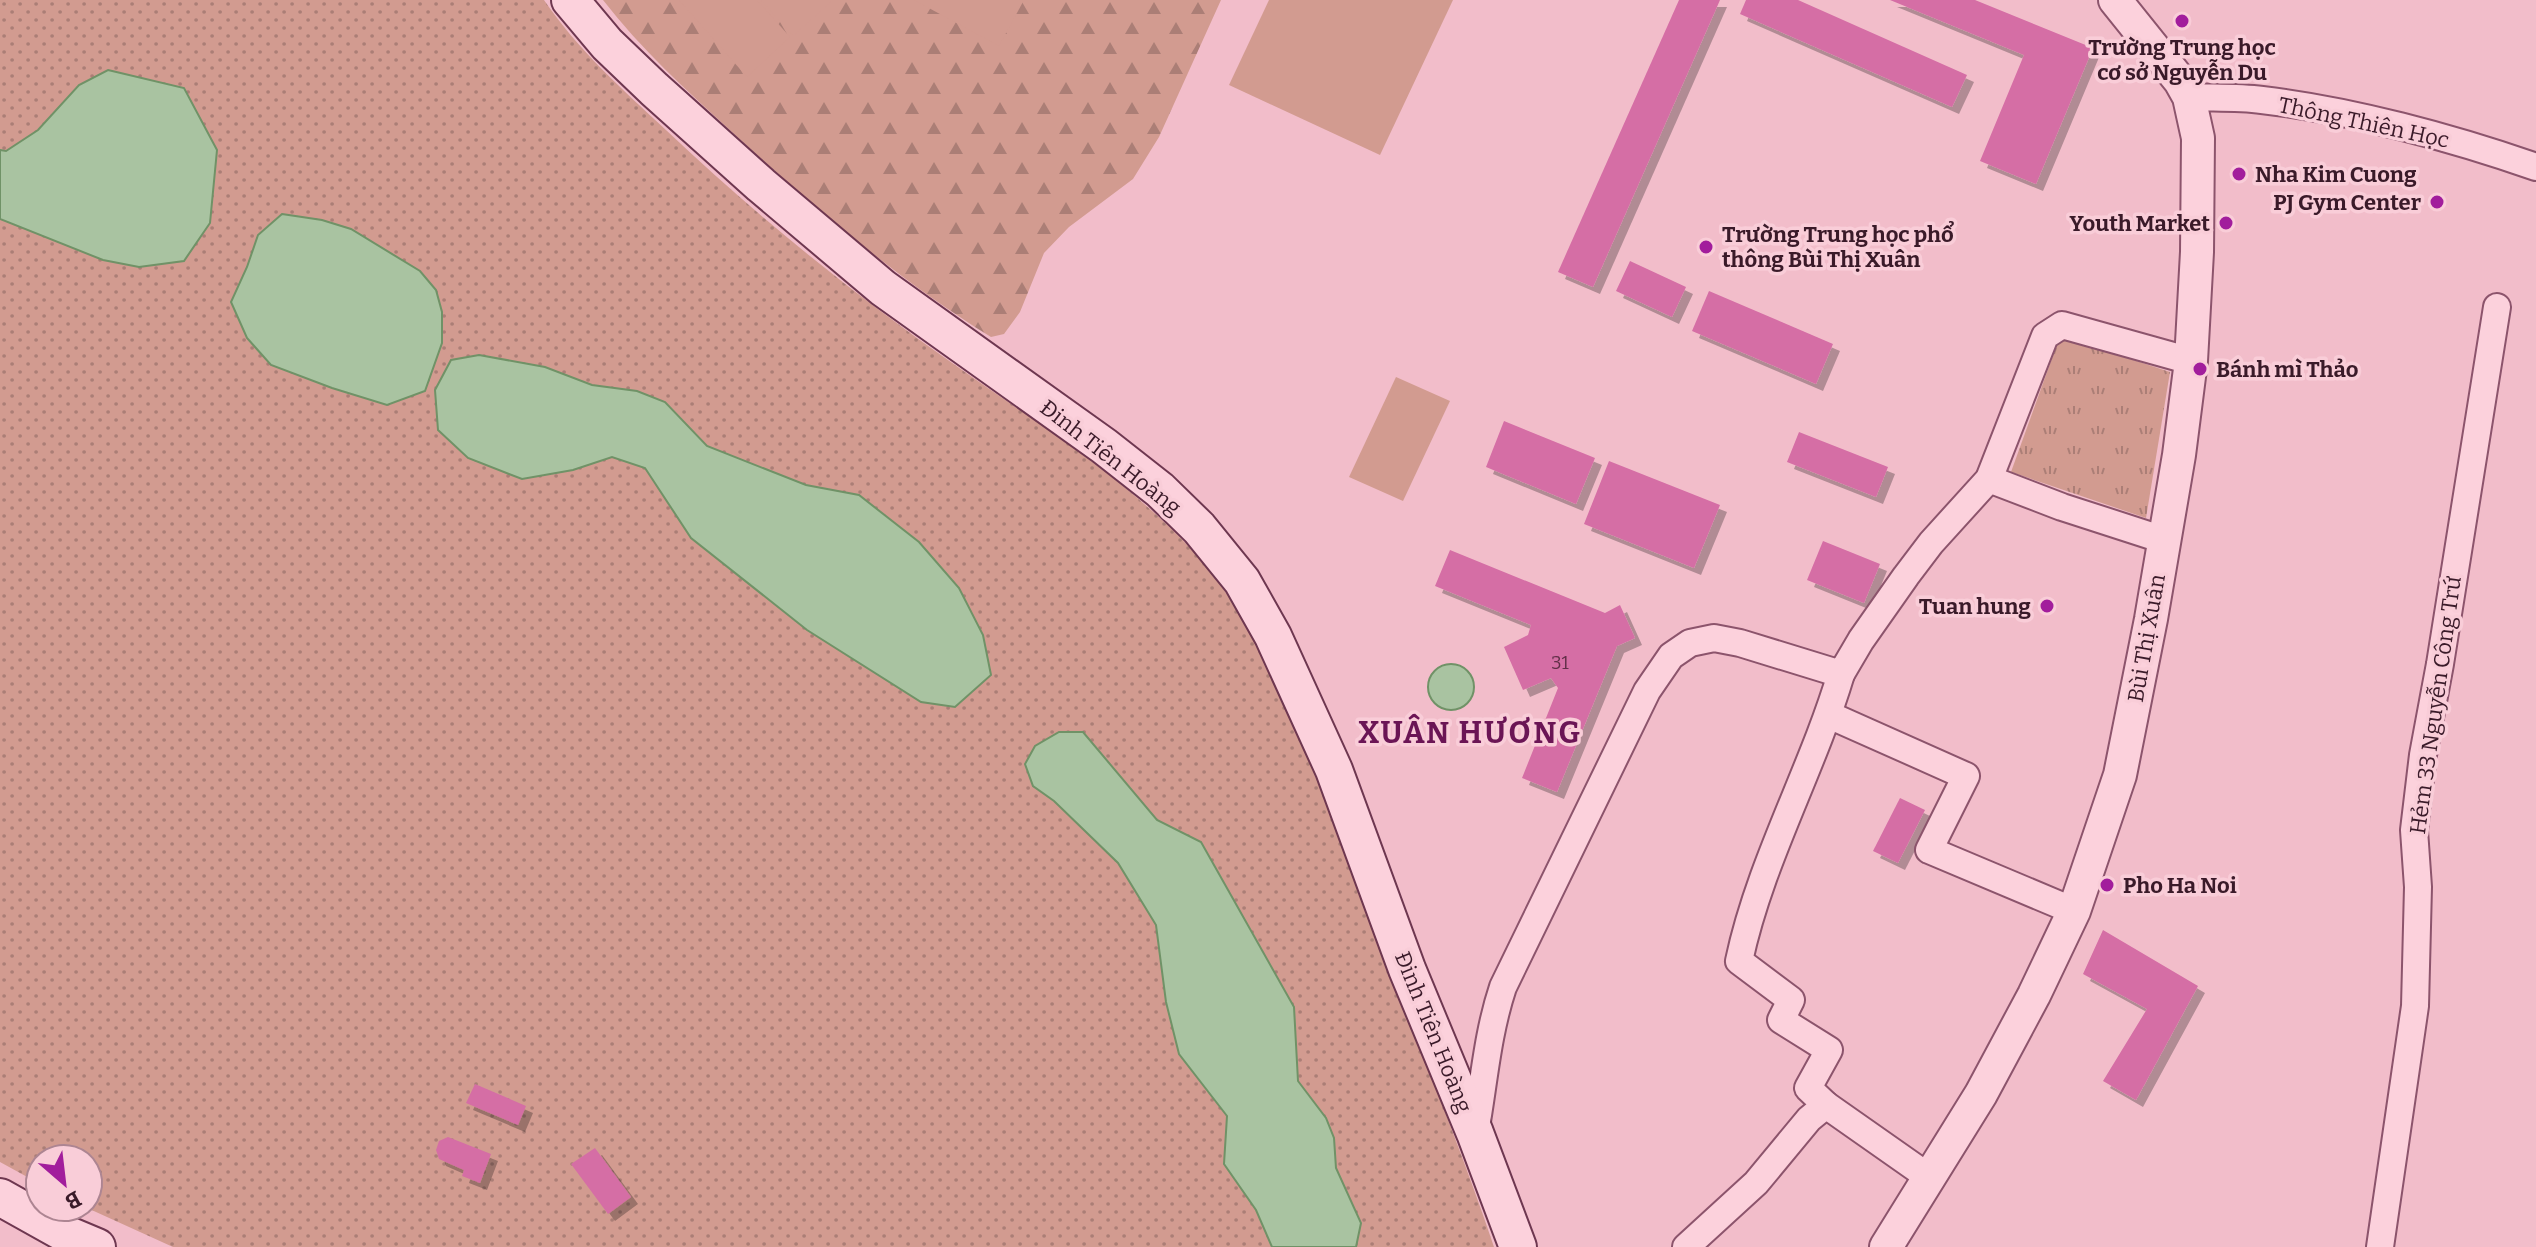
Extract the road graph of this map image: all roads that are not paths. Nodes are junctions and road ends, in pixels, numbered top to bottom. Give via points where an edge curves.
1 (570, 0) edge
2 (2115, 0) edge
3 (2189, 97) junction
4 (2536, 167) edge
5 (2497, 307) dead end
6 (2191, 361) junction
7 (1989, 479) junction
8 (2164, 540) junction
9 (1841, 674) junction
10 (1829, 715) junction
11 (2074, 911) junction
12 (1826, 1105) junction
13 (1475, 1133) junction
14 (1930, 1178) junction
15 (0, 1197) edge
16 (73, 1243) edge
17 (1518, 1247) edge
18 (1686, 1247) edge
19 (1886, 1247) edge
20 (2380, 1247) edge

1 - 13 main road, Đinh Tiên Hoàng via 654,89 883,288 1160,490 1242,581 1334,770 1407,969
2 - 3 street, Bùi Thị Xuân
3 - 4 street, Thông Thiên Học via 2261,99 2334,112
3 - 6 street, Bùi Thị Xuân via 2198,138
5 - 20 street, Hẻm 33 Nguyễn Công Trứ via 2421,770 2414,830 2415,1006
6 - 7 street via 2062,325 2045,336
6 - 8 street, Bùi Thị Xuân
7 - 8 street
7 - 9 street via 1914,565
8 - 11 street, Bùi Thị Xuân via 2120,775
9 - 10 street
9 - 13 street via 1714,638 1690,643 1671,656 1647,691 1503,987 1486,1050
10 - 11 street via 1966,776 1929,850
10 - 12 street via 1748,922 1739,961 1791,1000 1781,1020 1829,1050 1808,1088
11 - 14 street, Bùi Thị Xuân via 2028,1007
12 - 14 street
12 - 18 street via 1756,1183
13 - 17 main road, Đinh Tiên Hoàng
14 - 19 street, Bùi Thị Xuân
15 - 16 main road

